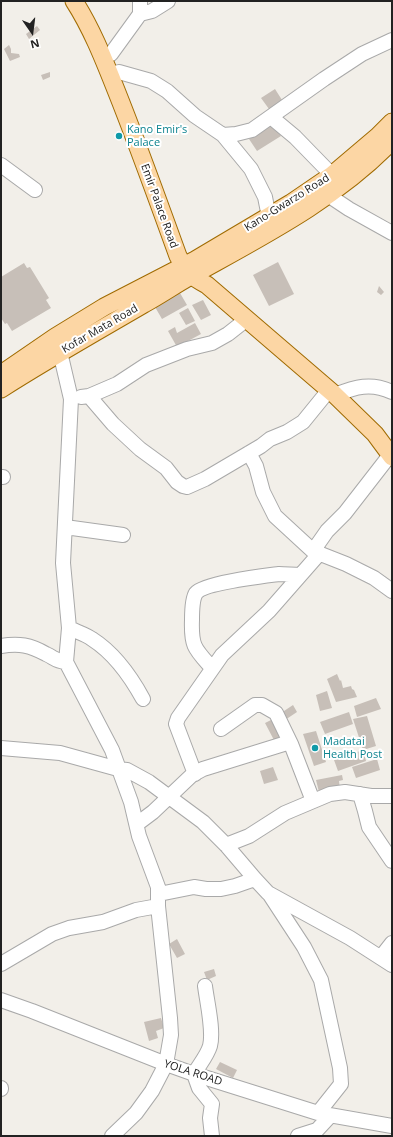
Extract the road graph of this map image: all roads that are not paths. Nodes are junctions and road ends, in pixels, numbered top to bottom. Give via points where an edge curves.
1 (74, 1) edge
2 (87, 1) edge
3 (168, 1) edge
4 (140, 8) edge
5 (392, 40) edge
6 (111, 54) junction
7 (114, 73) junction
8 (271, 117) junction
9 (392, 122) edge
10 (223, 134) junction
11 (392, 141) edge
12 (1, 165) edge
13 (332, 175) junction
14 (35, 190) dead end
15 (328, 195) junction
16 (269, 216) junction
17 (391, 231) edge
18 (195, 272) junction
19 (247, 319) junction
20 (60, 352) junction
21 (1, 374) edge
22 (1, 389) edge
23 (332, 392) junction
24 (392, 392) edge
25 (89, 396) junction
26 (71, 399) junction
27 (249, 453) junction
28 (391, 456) edge
29 (66, 527) junction
30 (123, 535) dead end
31 (316, 552) junction
32 (300, 575) junction
33 (392, 592) edge
34 (69, 628) junction
35 (1, 646) edge
36 (66, 662) junction
37 (212, 668) junction
38 (143, 699) dead end
39 (222, 729) dead end
40 (290, 742) junction
41 (1, 748) edge
42 (118, 769) junction
43 (195, 774) junction
44 (360, 794) junction
45 (170, 796) junction
46 (392, 796) edge
47 (313, 801) junction
48 (137, 824) junction
49 (226, 845) junction
50 (392, 861) edge
51 (255, 879) junction
52 (268, 892) junction
53 (158, 900) junction
54 (392, 943) edge
55 (386, 961) edge
56 (1, 964) edge
57 (204, 986) dead end
58 (1, 1000) edge
59 (166, 1064) junction
60 (194, 1074) junction
61 (324, 1114) junction
62 (392, 1126) edge
63 (112, 1136) edge
64 (212, 1136) edge
65 (298, 1136) edge

1 - 7 main road, Emir Palace Road
2 - 6 main road, Emir Palace Road
3 - 4 street via 152,11
4 - 6 street
5 - 8 street via 362,54
6 - 7 main road, Emir Palace Road
7 - 10 street via 151,81 195,116
7 - 18 main road, Emir Palace Road via 188,249
8 - 10 street via 252,130
8 - 13 street via 295,137
9 - 13 main road, Kano-Gwarzo Road
10 - 16 street via 251,169 265,197
11 - 15 main road, Kano-Gwarzo Road via 348,181
12 - 14 street
13 - 16 main road, Kano-Gwarzo Road
15 - 17 street
15 - 18 main road, Kano-Gwarzo Road via 241,249
16 - 18 main road, Kano-Gwarzo Road
18 - 19 main road
18 - 20 main road, Kofar Mata Road
18 - 21 main road, Kofar Mata Road via 104,307
19 - 23 main road
19 - 25 street via 228,334 212,342 146,365 117,384
20 - 22 main road, Kofar Mata Road
20 - 26 street
23 - 24 street via 360,386
23 - 27 street via 303,422
23 - 28 main road via 374,434
25 - 26 street
25 - 27 street via 113,424 166,468 183,486 187,487 205,479
26 - 29 street
27 - 31 street via 275,516
28 - 31 street via 345,513 327,531
29 - 30 street
29 - 34 street via 63,563
31 - 32 street
31 - 33 street via 374,578
32 - 37 street via 270,611 222,655
32 - 37 street via 280,574 219,583 196,594 192,607 191,636 196,650
34 - 36 street
34 - 38 street via 92,639 106,651 123,668
35 - 36 street via 14,644 37,648 57,661
36 - 42 street via 112,750
37 - 43 street via 176,721
39 - 40 street via 255,705 262,705 276,713
40 - 43 street via 203,769
40 - 47 street
41 - 42 street via 60,753
42 - 45 street via 127,770
42 - 48 street
43 - 45 street
44 - 46 street
44 - 47 street via 330,794
44 - 50 street via 369,827
45 - 48 street
45 - 49 street via 203,822
47 - 49 street via 285,813 249,836
48 - 53 street via 158,887
49 - 51 street
51 - 52 street
51 - 53 street via 221,889 194,887
52 - 55 street
52 - 61 street via 304,947 321,980 340,1068 341,1084
53 - 56 street via 103,922 52,934
53 - 59 street via 171,1035
54 - 55 street
57 - 60 street via 209,1013 210,1045
58 - 59 street, YOLA ROAD
59 - 60 street, YOLA ROAD
59 - 63 street via 152,1091 136,1113
60 - 61 street, YOLA ROAD
60 - 64 street via 199,1088 212,1104
61 - 62 street, YOLA ROAD
61 - 65 street via 316,1130

